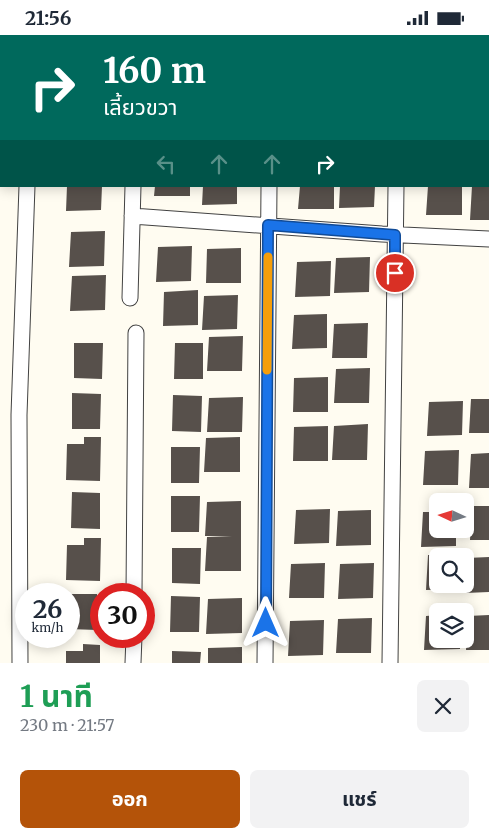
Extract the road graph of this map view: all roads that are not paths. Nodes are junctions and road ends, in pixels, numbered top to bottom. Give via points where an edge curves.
1 (28, 35) edge
2 (33, 35) edge
3 (27, 187) edge
4 (133, 187) edge
5 (269, 187) edge
6 (396, 187) edge
7 (132, 216) junction
8 (268, 225) junction
9 (395, 235) junction
10 (489, 239) edge
11 (130, 298) dead end
12 (136, 333) dead end
13 (134, 583) edge
14 (134, 648) edge
15 (20, 663) edge
16 (133, 663) edge
17 (265, 663) edge
18 (390, 663) edge

1 - 2 street
3 - 15 street via 19,415
4 - 7 street
5 - 8 street
6 - 9 street
7 - 8 street
7 - 11 street
8 - 9 street
8 - 17 street
9 - 10 street
9 - 18 street
12 - 13 street
14 - 16 street

